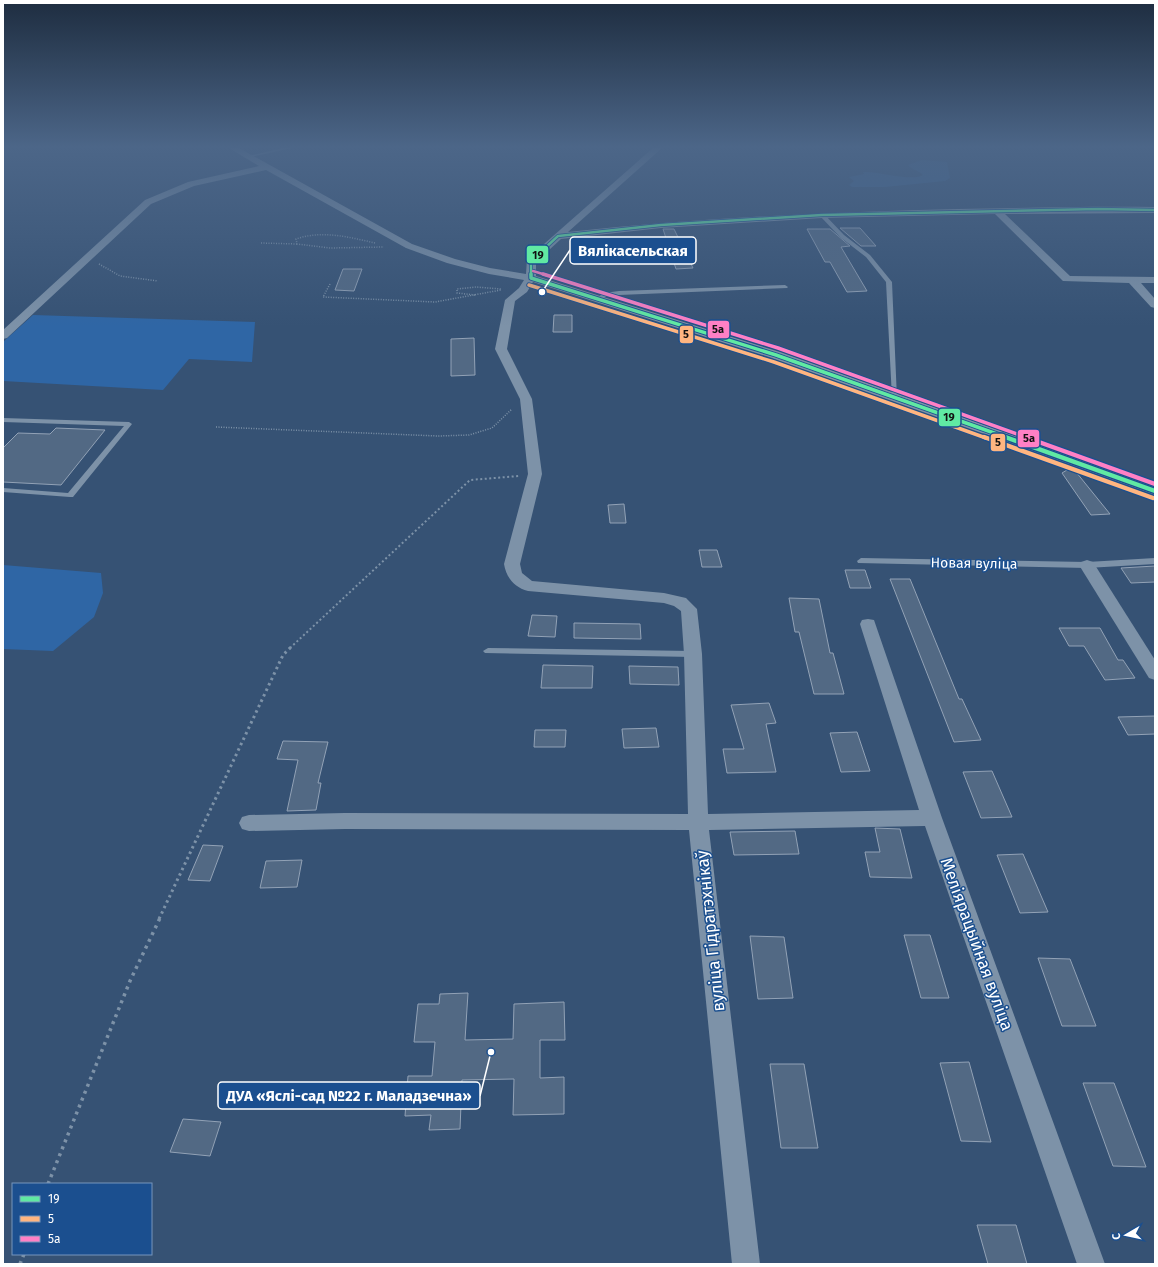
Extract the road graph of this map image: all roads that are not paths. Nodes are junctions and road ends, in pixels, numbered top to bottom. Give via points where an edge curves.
1 (143, 207) edge
2 (339, 207) edge
3 (591, 207) edge
4 (1155, 210) edge
5 (998, 212) junction
6 (822, 215) junction
7 (558, 236) junction
8 (531, 278) junction
9 (1132, 280) junction
10 (1155, 280) edge
11 (785, 287) dead end
12 (598, 299) junction
13 (1155, 305) edge
14 (3, 336) edge
15 (895, 398) junction
16 (6, 420) edge
17 (3, 427) edge
18 (3, 490) edge
19 (1155, 491) edge
20 (861, 561) dead end
21 (1155, 561) edge
22 (1087, 565) junction
23 (868, 624) dead end
24 (488, 651) dead end
25 (693, 654) junction
26 (1155, 674) edge
27 (932, 818) junction
28 (698, 822) junction
29 (249, 823) dead end
30 (746, 1264) edge
31 (1091, 1264) edge

1 - 14 street
2 - 8 street via 409,246 489,271
3 - 7 street
4 - 5 street
5 - 6 street
5 - 9 street via 1067,279
6 - 7 street
6 - 15 lane via 842,236 868,256 889,282
7 - 8 street via 530,261
8 - 12 street
8 - 25 street, вуліца Гідратэхнікаў via 523,290 510,300 502,349 526,400 535,474 512,564 514,575 528,586 664,598 680,602 689,609
9 - 10 street
9 - 13 street
11 - 12 lane via 619,293 606,294
12 - 15 street via 768,353
15 - 19 street
16 - 17 lane
16 - 18 lane via 129,424 70,495
20 - 22 lane, Новая вуліца
21 - 22 lane, Новая вуліца
22 - 26 street
23 - 27 street, Меліярацыйная вуліца
24 - 25 lane
25 - 28 street, вуліца Гідратэхнікаў
27 - 28 street
27 - 31 street, Меліярацыйная вуліца
28 - 29 street
28 - 30 street, вуліца Гідратэхнікаў

